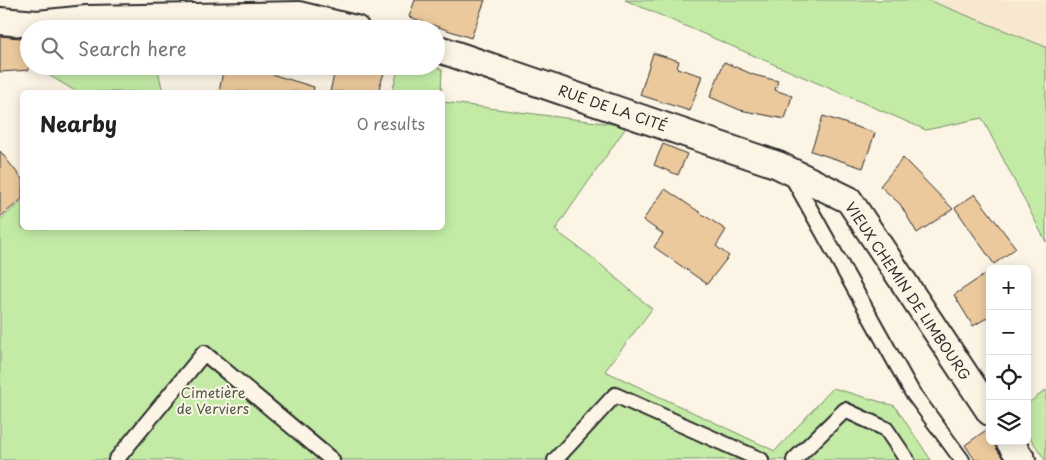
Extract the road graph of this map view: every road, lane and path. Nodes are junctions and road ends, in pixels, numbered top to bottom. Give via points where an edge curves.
1 (77, 20) edge
2 (319, 20) edge
3 (0, 21) edge
4 (20, 23) edge
5 (445, 51) edge
6 (788, 170) junction
7 (986, 406) edge
8 (1013, 445) edge
9 (116, 460) edge
10 (332, 460) edge
11 (555, 460) edge
12 (761, 460) edge
13 (794, 460) edge
14 (907, 460) edge
15 (962, 460) edge
16 (1022, 460) edge

1 - 2 street via 299,15
3 - 4 street
5 - 6 street, RUE DE LA CITÉ
6 - 7 street, VIEUX CHEMIN DE LIMBOURG via 849,200
6 - 15 lane via 912,392
8 - 16 street
9 - 10 lane via 204,353
11 - 12 lane via 615,395
13 - 14 lane via 846,410 886,429

